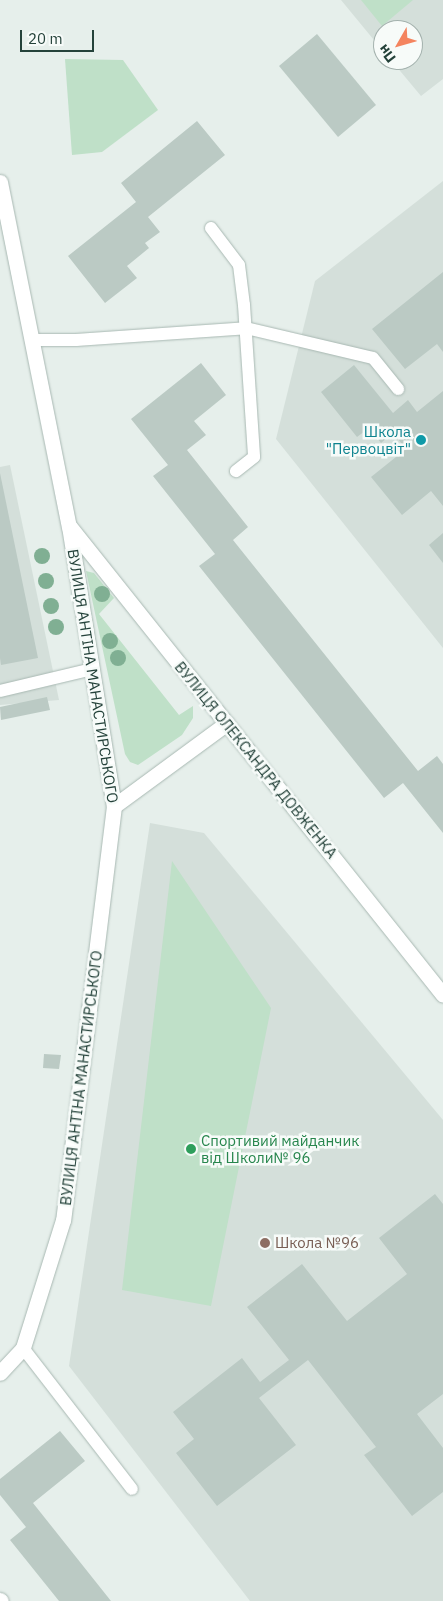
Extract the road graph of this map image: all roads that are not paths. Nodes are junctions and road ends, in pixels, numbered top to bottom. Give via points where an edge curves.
1 (0, 182) edge
2 (211, 228) dead end
3 (246, 328) junction
4 (31, 340) junction
5 (398, 389) dead end
6 (236, 471) dead end
7 (69, 526) junction
8 (92, 669) junction
9 (0, 691) edge
10 (227, 723) junction
11 (114, 806) junction
12 (443, 995) edge
13 (23, 1348) junction
14 (0, 1373) edge
15 (132, 1489) dead end

1 - 4 street, ВУЛИЦЯ АНТІНА МАНАСТИРСЬКОГО
2 - 3 lane via 239,265
3 - 4 lane via 76,340
3 - 5 lane via 373,358
3 - 6 lane via 254,457
4 - 7 street, ВУЛИЦЯ АНТІНА МАНАСТИРСЬКОГО
7 - 8 street, ВУЛИЦЯ АНТІНА МАНАСТИРСЬКОГО
7 - 10 street, ВУЛИЦЯ ОЛЕКСАНДРА ДОВЖЕНКА
8 - 9 lane
8 - 11 street, ВУЛИЦЯ АНТІНА МАНАСТИРСЬКОГО
10 - 11 street
10 - 12 street, ВУЛИЦЯ ОЛЕКСАНДРА ДОВЖЕНКА
11 - 13 street, ВУЛИЦЯ АНТІНА МАНАСТИРСЬКОГО via 63,1220
13 - 14 street
13 - 15 lane

